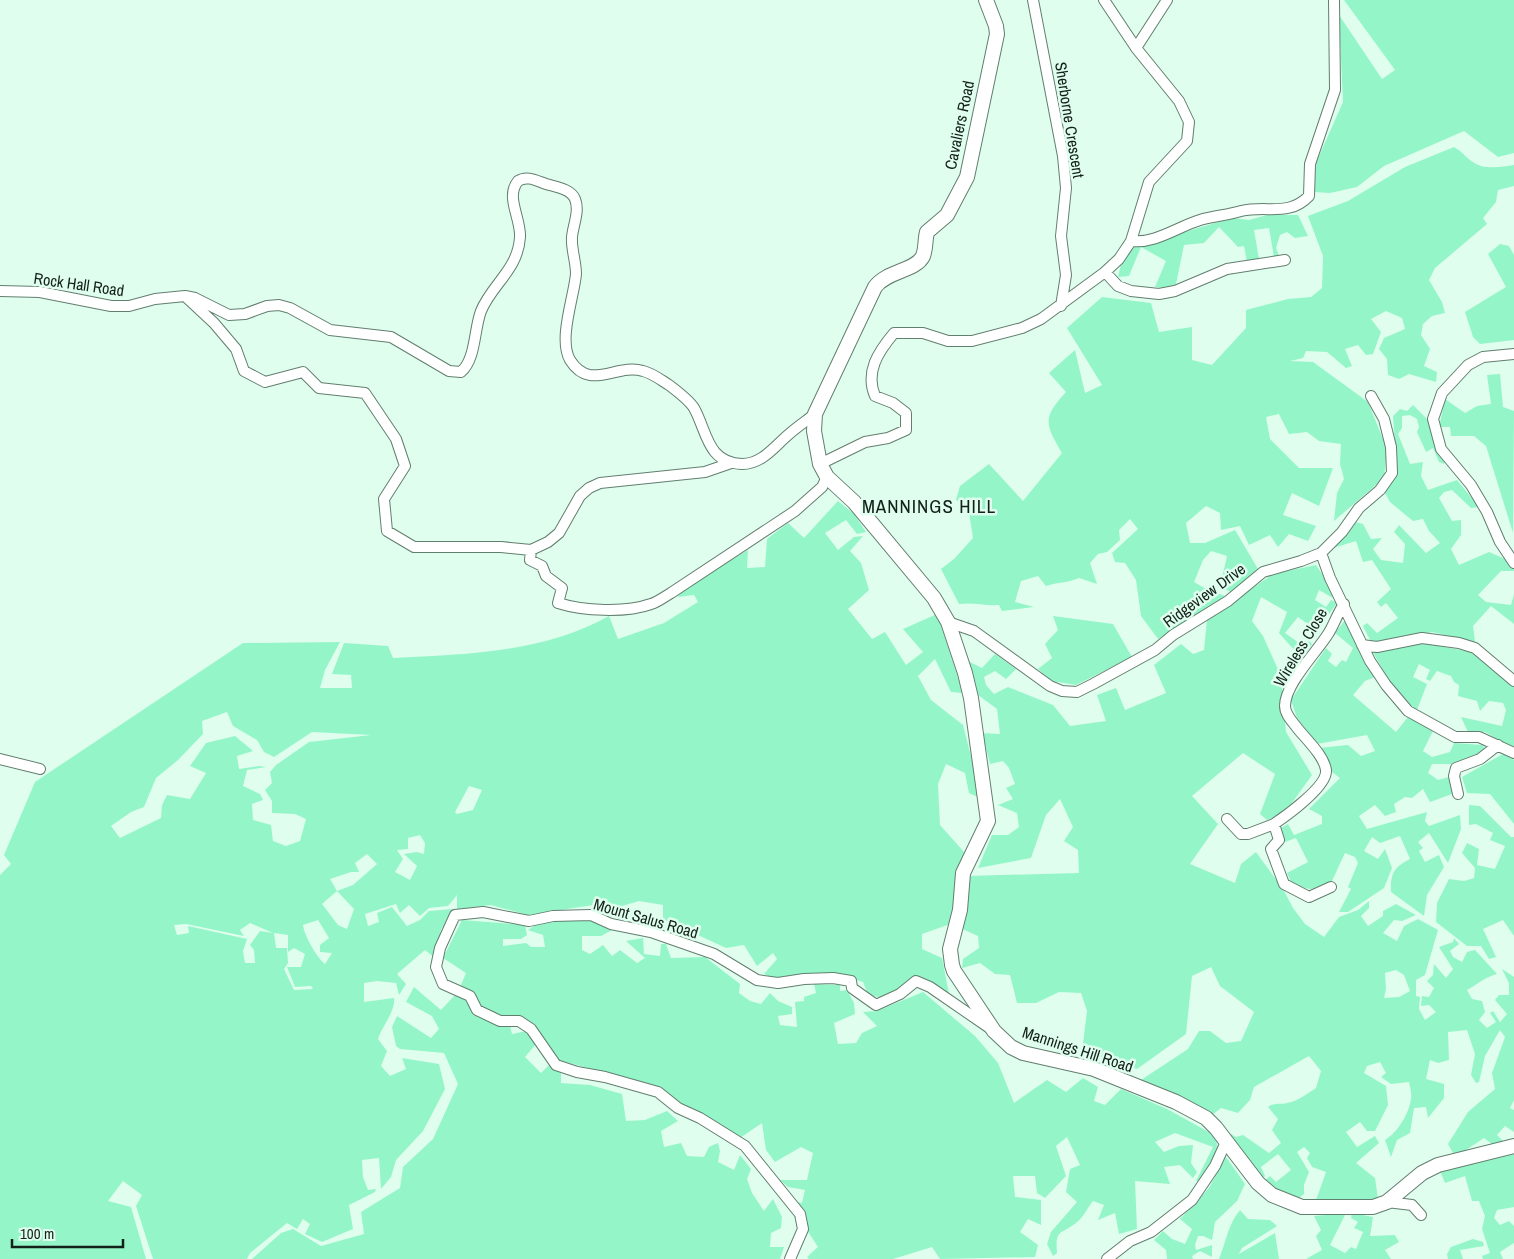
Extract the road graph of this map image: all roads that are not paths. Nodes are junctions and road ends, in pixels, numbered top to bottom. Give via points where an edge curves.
1 (986, 0) edge
2 (1033, 0) edge
3 (1104, 0) edge
4 (1167, 0) edge
5 (1334, 1) edge
6 (1136, 48) junction
7 (1131, 241) junction
8 (1285, 260) dead end
9 (1105, 272) junction
10 (0, 291) edge
11 (185, 296) junction
12 (1061, 306) junction
13 (1514, 354) edge
14 (1372, 396) dead end
15 (815, 414) junction
16 (731, 463) junction
17 (820, 464) junction
18 (827, 477) junction
19 (531, 550) junction
20 (1321, 552) junction
21 (1514, 563) edge
22 (1344, 604) junction
23 (948, 622) junction
24 (1362, 645) junction
25 (1514, 681) edge
26 (1498, 745) junction
27 (1514, 753) edge
28 (0, 760) edge
29 (40, 769) dead end
30 (1458, 794) dead end
31 (1226, 819) dead end
32 (1274, 824) junction
33 (1331, 887) dead end
34 (994, 1030) junction
35 (1226, 1142) junction
36 (1514, 1146) edge
37 (1387, 1202) junction
38 (1421, 1215) dead end
39 (790, 1259) edge
40 (1107, 1259) edge

1 - 15 main road, Cavaliers Road via 997,34 966,178 947,215 927,232 923,255 917,263 890,274 875,287
2 - 12 street, Sherborne Crescent via 1063,156 1066,188 1061,236 1066,275
3 - 6 street
4 - 6 street
5 - 7 street via 1335,90 1310,164 1309,196 1293,208 1248,210 1201,220 1151,240
6 - 7 street via 1179,101 1189,122 1187,141 1149,182
7 - 9 street
8 - 9 street via 1227,269 1175,291 1159,294 1118,286
9 - 12 street
10 - 11 street, Rock Hall Road via 40,292 111,306 130,306
11 - 16 street, Rock Hall Road via 229,315 245,314 267,306 284,306 330,330 391,337 449,371 461,372 468,362 482,309 508,272 519,246 519,226 512,193 518,181 528,178 564,190 576,200 572,242 576,274 566,346 569,358 579,371 588,375 642,370 663,381 693,406 704,437 714,452
11 - 19 street via 236,349 244,371 265,382 303,372 319,388 365,393 396,439 405,466 384,499 387,531 414,547
12 - 17 street via 1022,328 972,341 948,341 923,333 894,333 874,362 870,383 875,396 893,403 906,413 906,430 866,442
13 - 21 street via 1483,357 1468,365 1442,394 1433,419 1441,449 1471,486
14 - 20 street, Ridgeview Drive via 1384,419 1391,447 1392,473
15 - 16 street via 763,458 753,463
15 - 17 main road, Mannings Hill Road via 814,431
16 - 19 street via 705,472 589,488 580,496 559,533
17 - 18 main road, Mannings Hill Road
18 - 19 street via 822,487 795,511 652,604 635,608 585,609 558,603 562,588 546,576 542,566 530,560
18 - 23 main road, Mannings Hill Road via 854,502 934,598
20 - 22 street
20 - 23 street, Ridgeview Drive via 1263,572 1228,601 1155,650 1077,692 1050,686 974,631
22 - 24 street
22 - 32 street, Wireless Close via 1329,633 1293,684 1285,707 1288,716 1321,758 1326,770 1325,779
23 - 34 main road, Mannings Hill Road via 971,698 988,821 963,873 960,910 950,949 954,971
24 - 25 street via 1377,648 1422,638 1459,643 1475,648
24 - 26 street via 1386,685 1408,710 1455,737 1479,737
26 - 27 street
26 - 30 street via 1480,759 1456,768 1454,776
28 - 29 street
31 - 32 street via 1241,834
32 - 33 street via 1279,840 1271,849 1284,884 1309,896
34 - 35 main road, Mannings Hill Road via 1011,1047 1024,1053 1094,1069 1176,1102 1206,1118
34 - 39 street, Mount Salus Road via 916,981 900,994 876,1005 852,988 851,981 833,978 778,983 757,980 714,954 590,915 553,916 529,921 483,912 455,915 440,948 436,967 443,984 470,996 477,1010 500,1021 519,1021 531,1029 556,1065 658,1092 678,1108 745,1146 800,1214 803,1229
35 - 37 main road, Mannings Hill Road via 1258,1183 1272,1195 1302,1207 1373,1207
35 - 40 street via 1215,1166 1192,1200 1151,1232 1130,1241
36 - 37 main road, Mannings Hill Road via 1438,1165 1422,1173
37 - 38 street via 1412,1205

